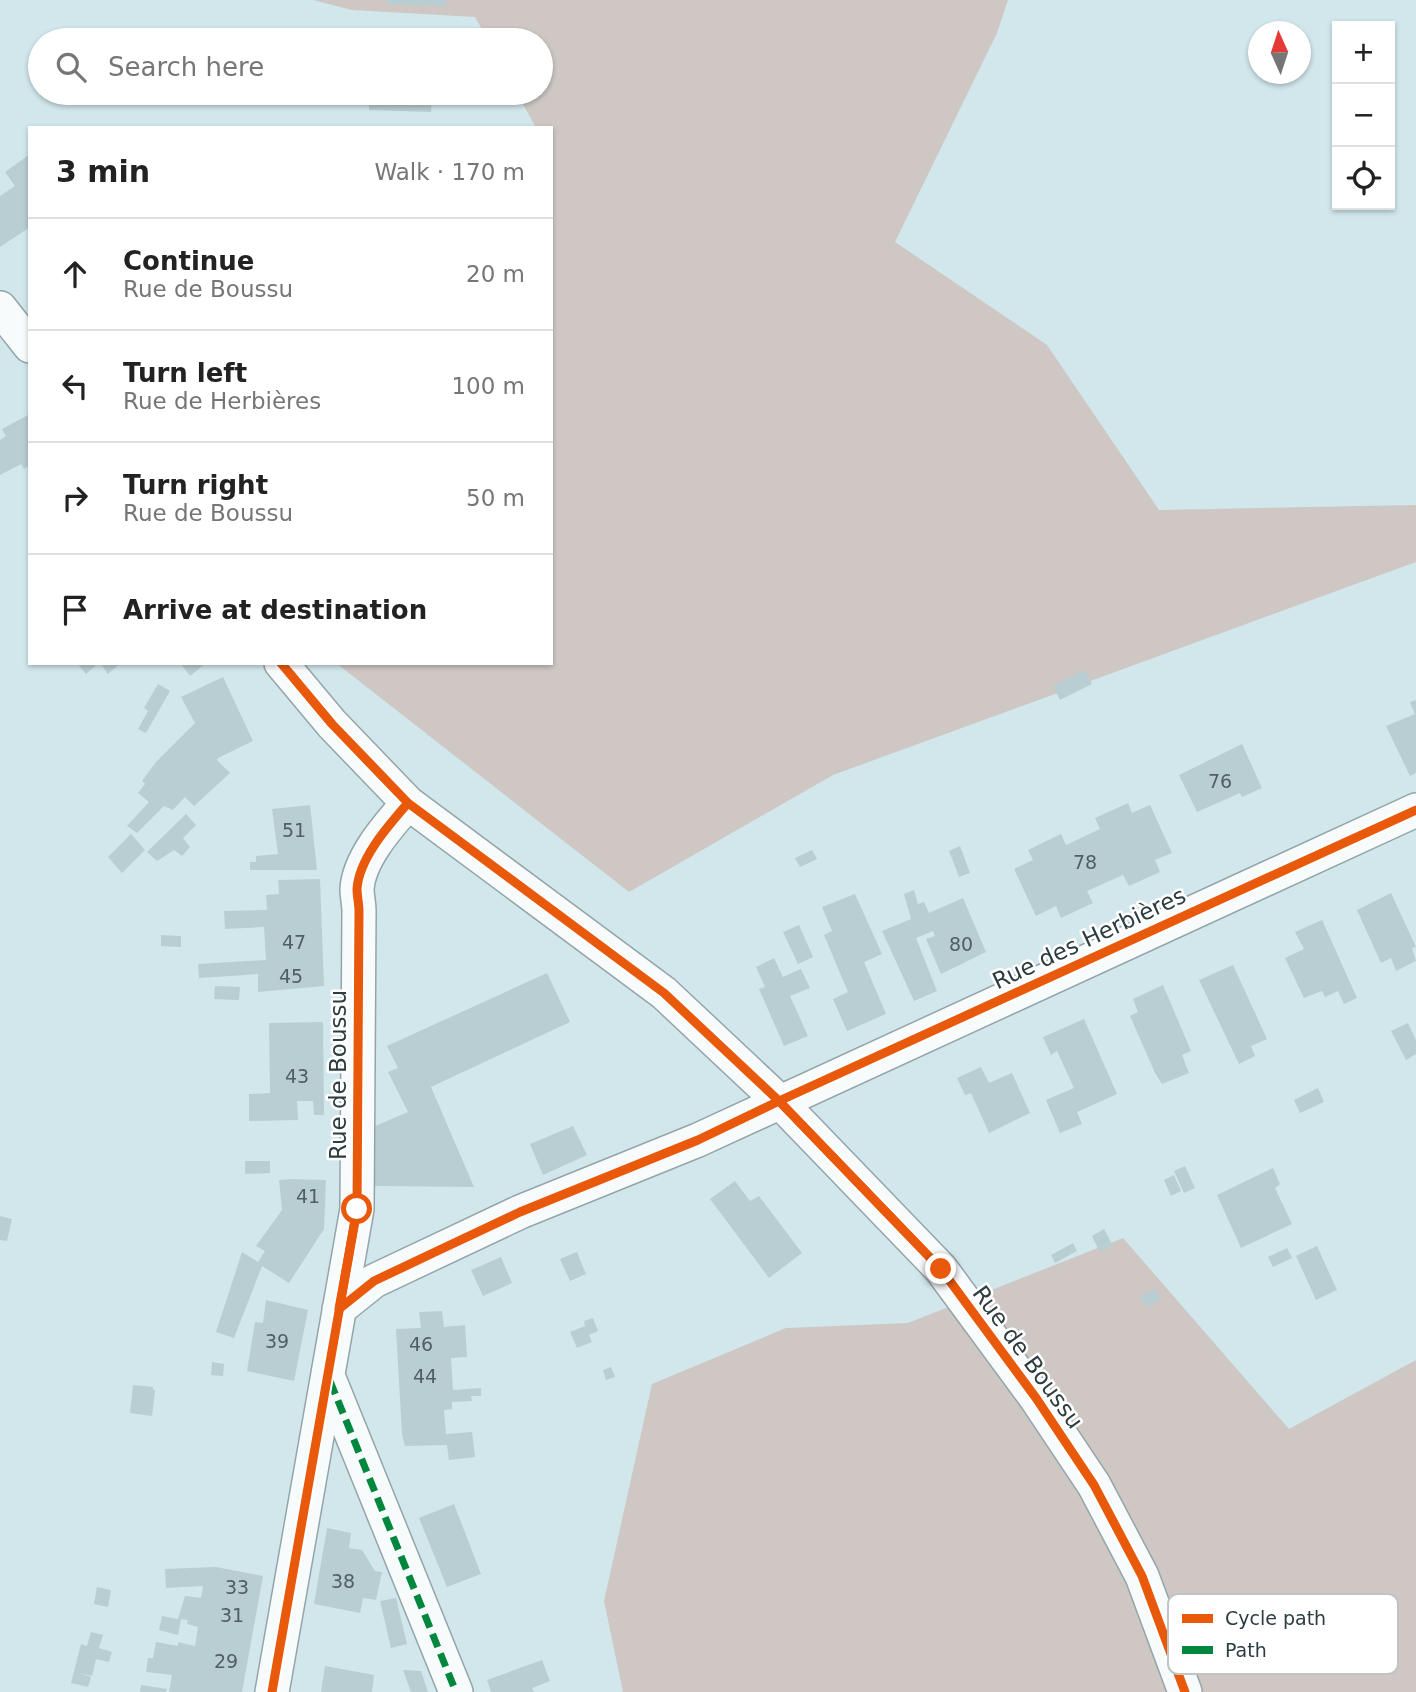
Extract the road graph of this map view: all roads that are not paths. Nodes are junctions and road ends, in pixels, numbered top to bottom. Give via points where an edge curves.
1 (0, 308) edge
2 (28, 343) edge
3 (283, 665) edge
4 (408, 803) junction
5 (1416, 810) edge
6 (779, 1101) junction
7 (339, 1309) junction
8 (328, 1376) junction
9 (1168, 1646) edge
10 (1178, 1674) edge
11 (272, 1692) edge
12 (456, 1692) edge
13 (1185, 1692) edge

1 - 2 street
3 - 4 street, Rue de Boussu
4 - 6 street, Rue de Boussu via 664,993
4 - 7 street, Rue de Boussu via 369,855 357,886 357,1209
5 - 6 street, Rue des Herbières
6 - 7 street, Rue des Herbières via 433,1253 374,1281
6 - 9 street, Rue de Boussu via 941,1269 1036,1398 1094,1485 1142,1576
7 - 8 street, Rue de Boussu
8 - 11 street, Rue de Boussu
8 - 12 street
10 - 13 street, Rue de Boussu

